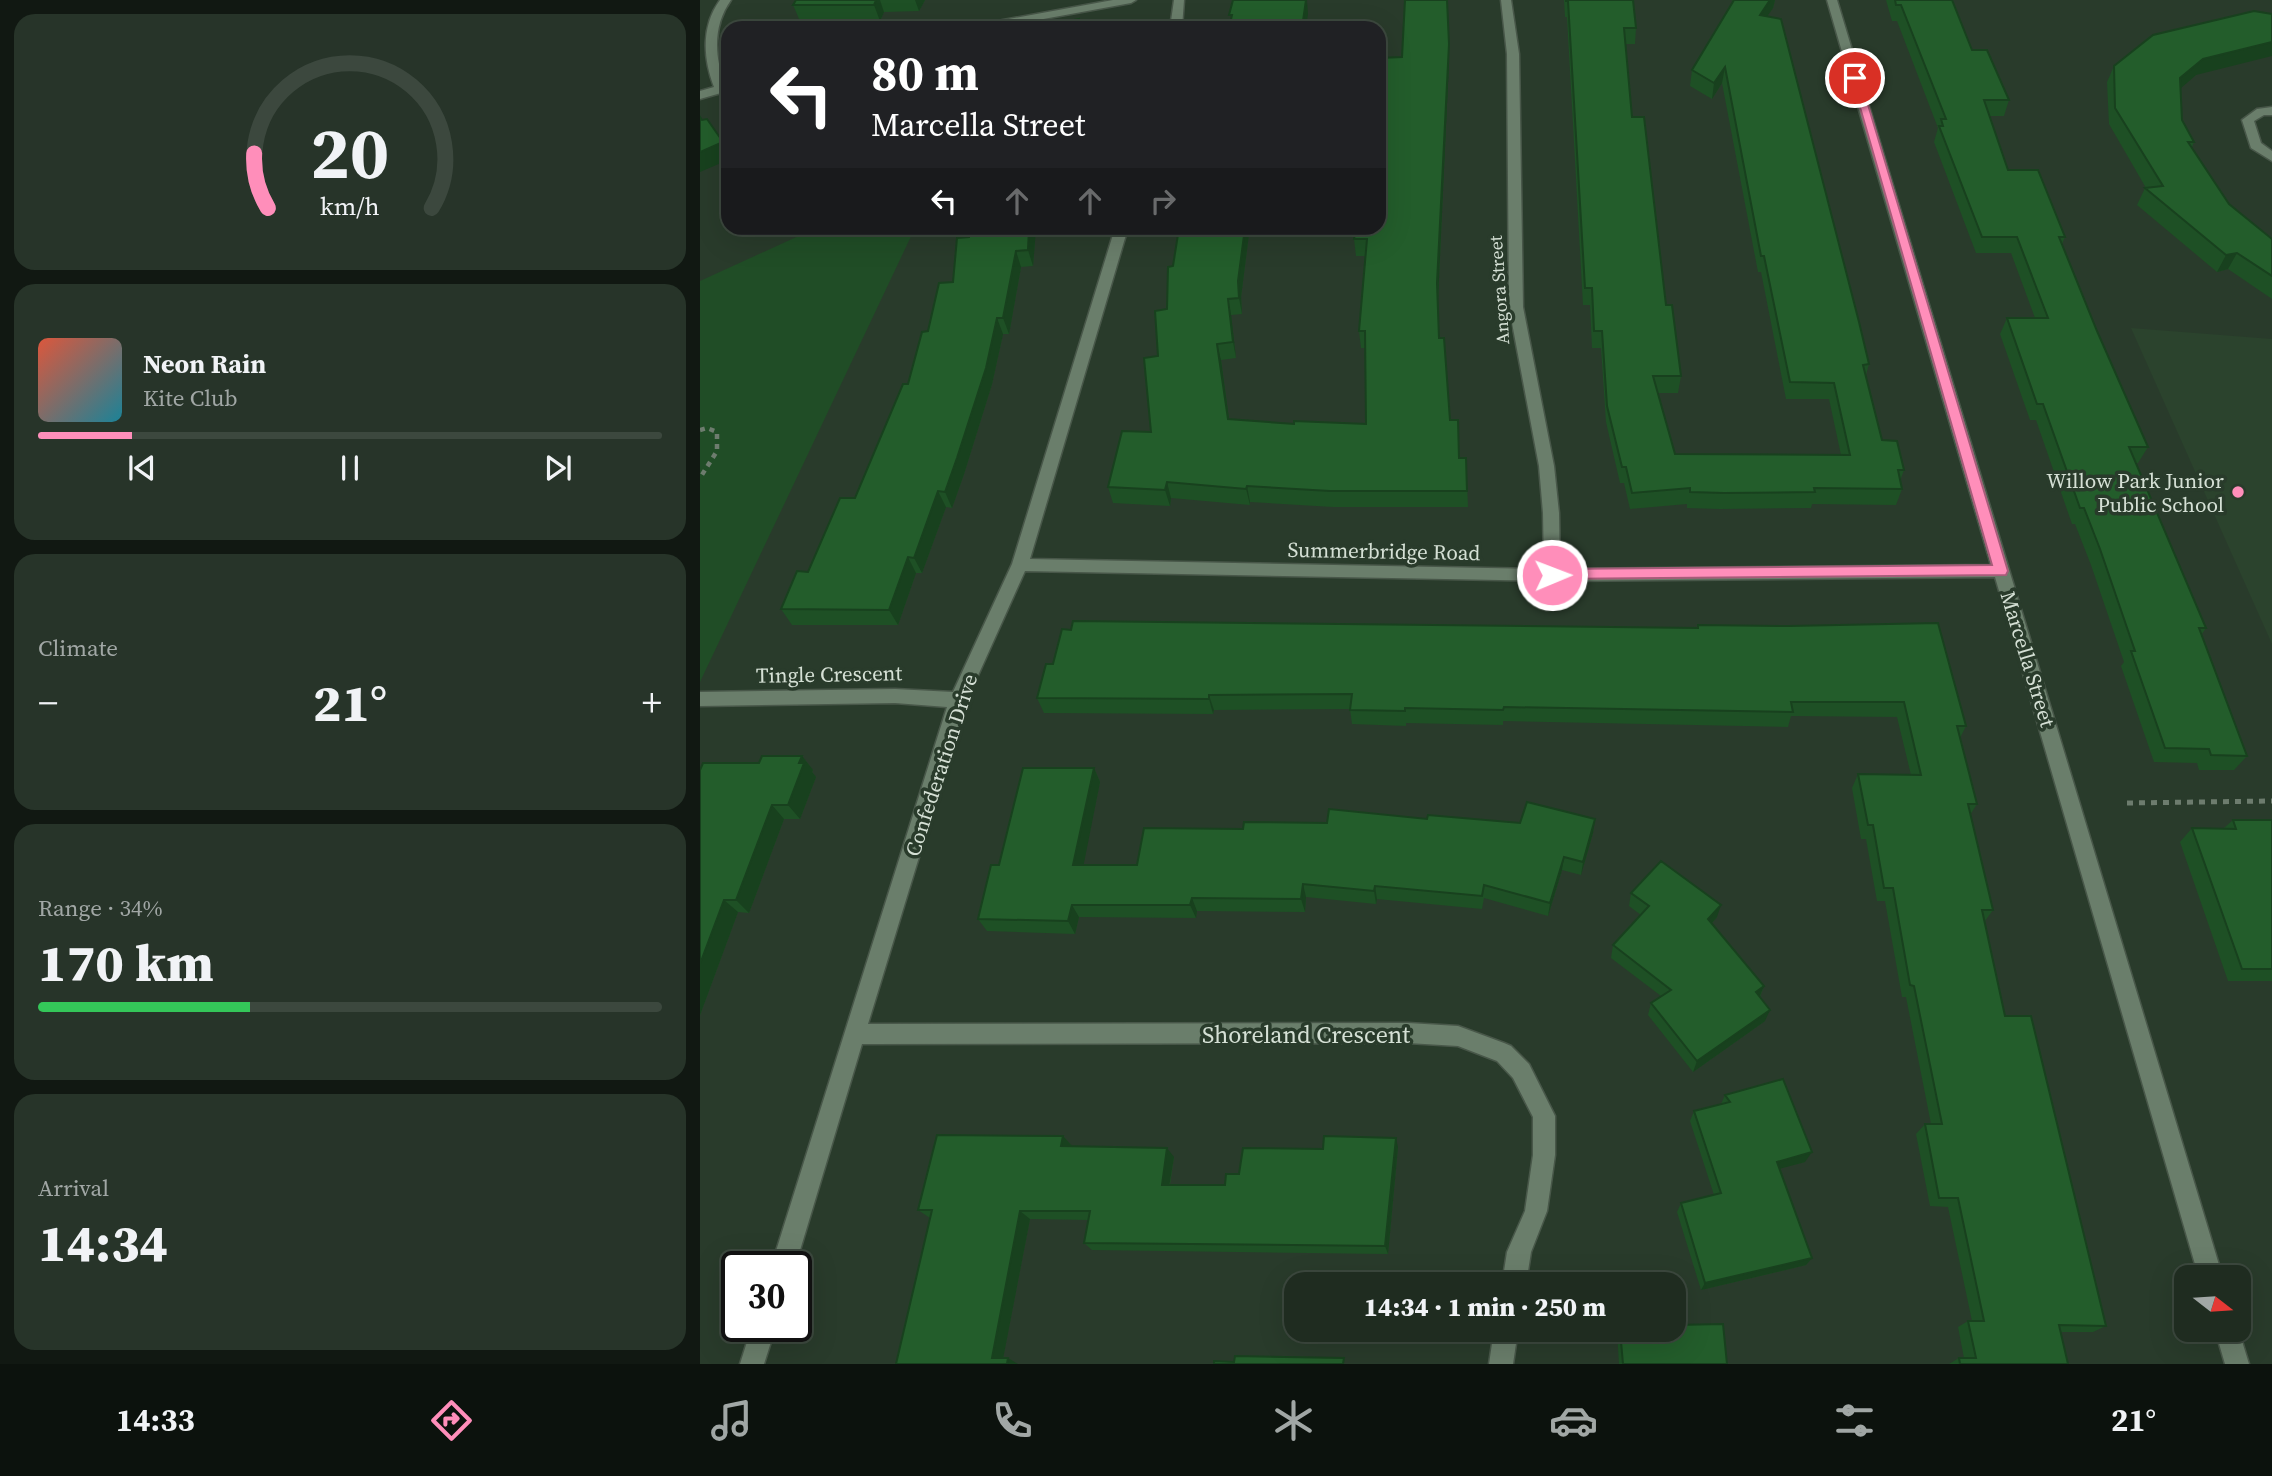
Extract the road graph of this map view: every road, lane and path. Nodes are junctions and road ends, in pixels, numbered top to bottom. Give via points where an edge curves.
1 (726, 0) edge
2 (1131, 0) edge
3 (1179, 0) edge
4 (1506, 0) edge
5 (1832, 0) edge
6 (1015, 21) edge
7 (1177, 21) edge
8 (721, 84) edge
9 (721, 89) edge
10 (700, 95) edge
11 (2272, 111) edge
12 (2272, 157) edge
13 (1119, 235) edge
14 (700, 430) edge
15 (700, 478) edge
16 (1020, 564) junction
17 (2001, 571) junction
18 (1552, 575) junction
19 (700, 699) edge
20 (958, 700) junction
21 (2272, 802) edge
22 (2127, 803) dead end
23 (857, 1034) junction
24 (788, 1251) edge
25 (2207, 1265) edge
26 (1516, 1272) edge
27 (759, 1342) edge
28 (1504, 1342) edge
29 (2231, 1342) edge
30 (752, 1364) edge
31 (1501, 1364) edge
32 (2237, 1364) edge

1 - 8 street via 718,8 712,28 713,73
2 - 6 street
3 - 7 street
4 - 18 street, Angora Street via 1513,54 1516,307 1545,454
5 - 17 street, Marcella Street
9 - 10 street
11 - 12 street via 2248,120 2255,145
13 - 16 street, Confederation Drive
14 - 15 path via 717,432 717,451
16 - 18 street, Summerbridge Road
16 - 20 street, Confederation Drive
17 - 18 street, Summerbridge Road
17 - 25 street, Marcella Street
19 - 20 street, Tingle Crescent via 895,696
20 - 23 street, Confederation Drive
21 - 22 path
23 - 24 street, Confederation Drive
23 - 26 street, Shoreland Crescent via 1408,1033 1458,1036 1492,1047 1516,1063 1544,1116 1536,1212 1519,1251
27 - 30 street
28 - 31 street
29 - 32 street

